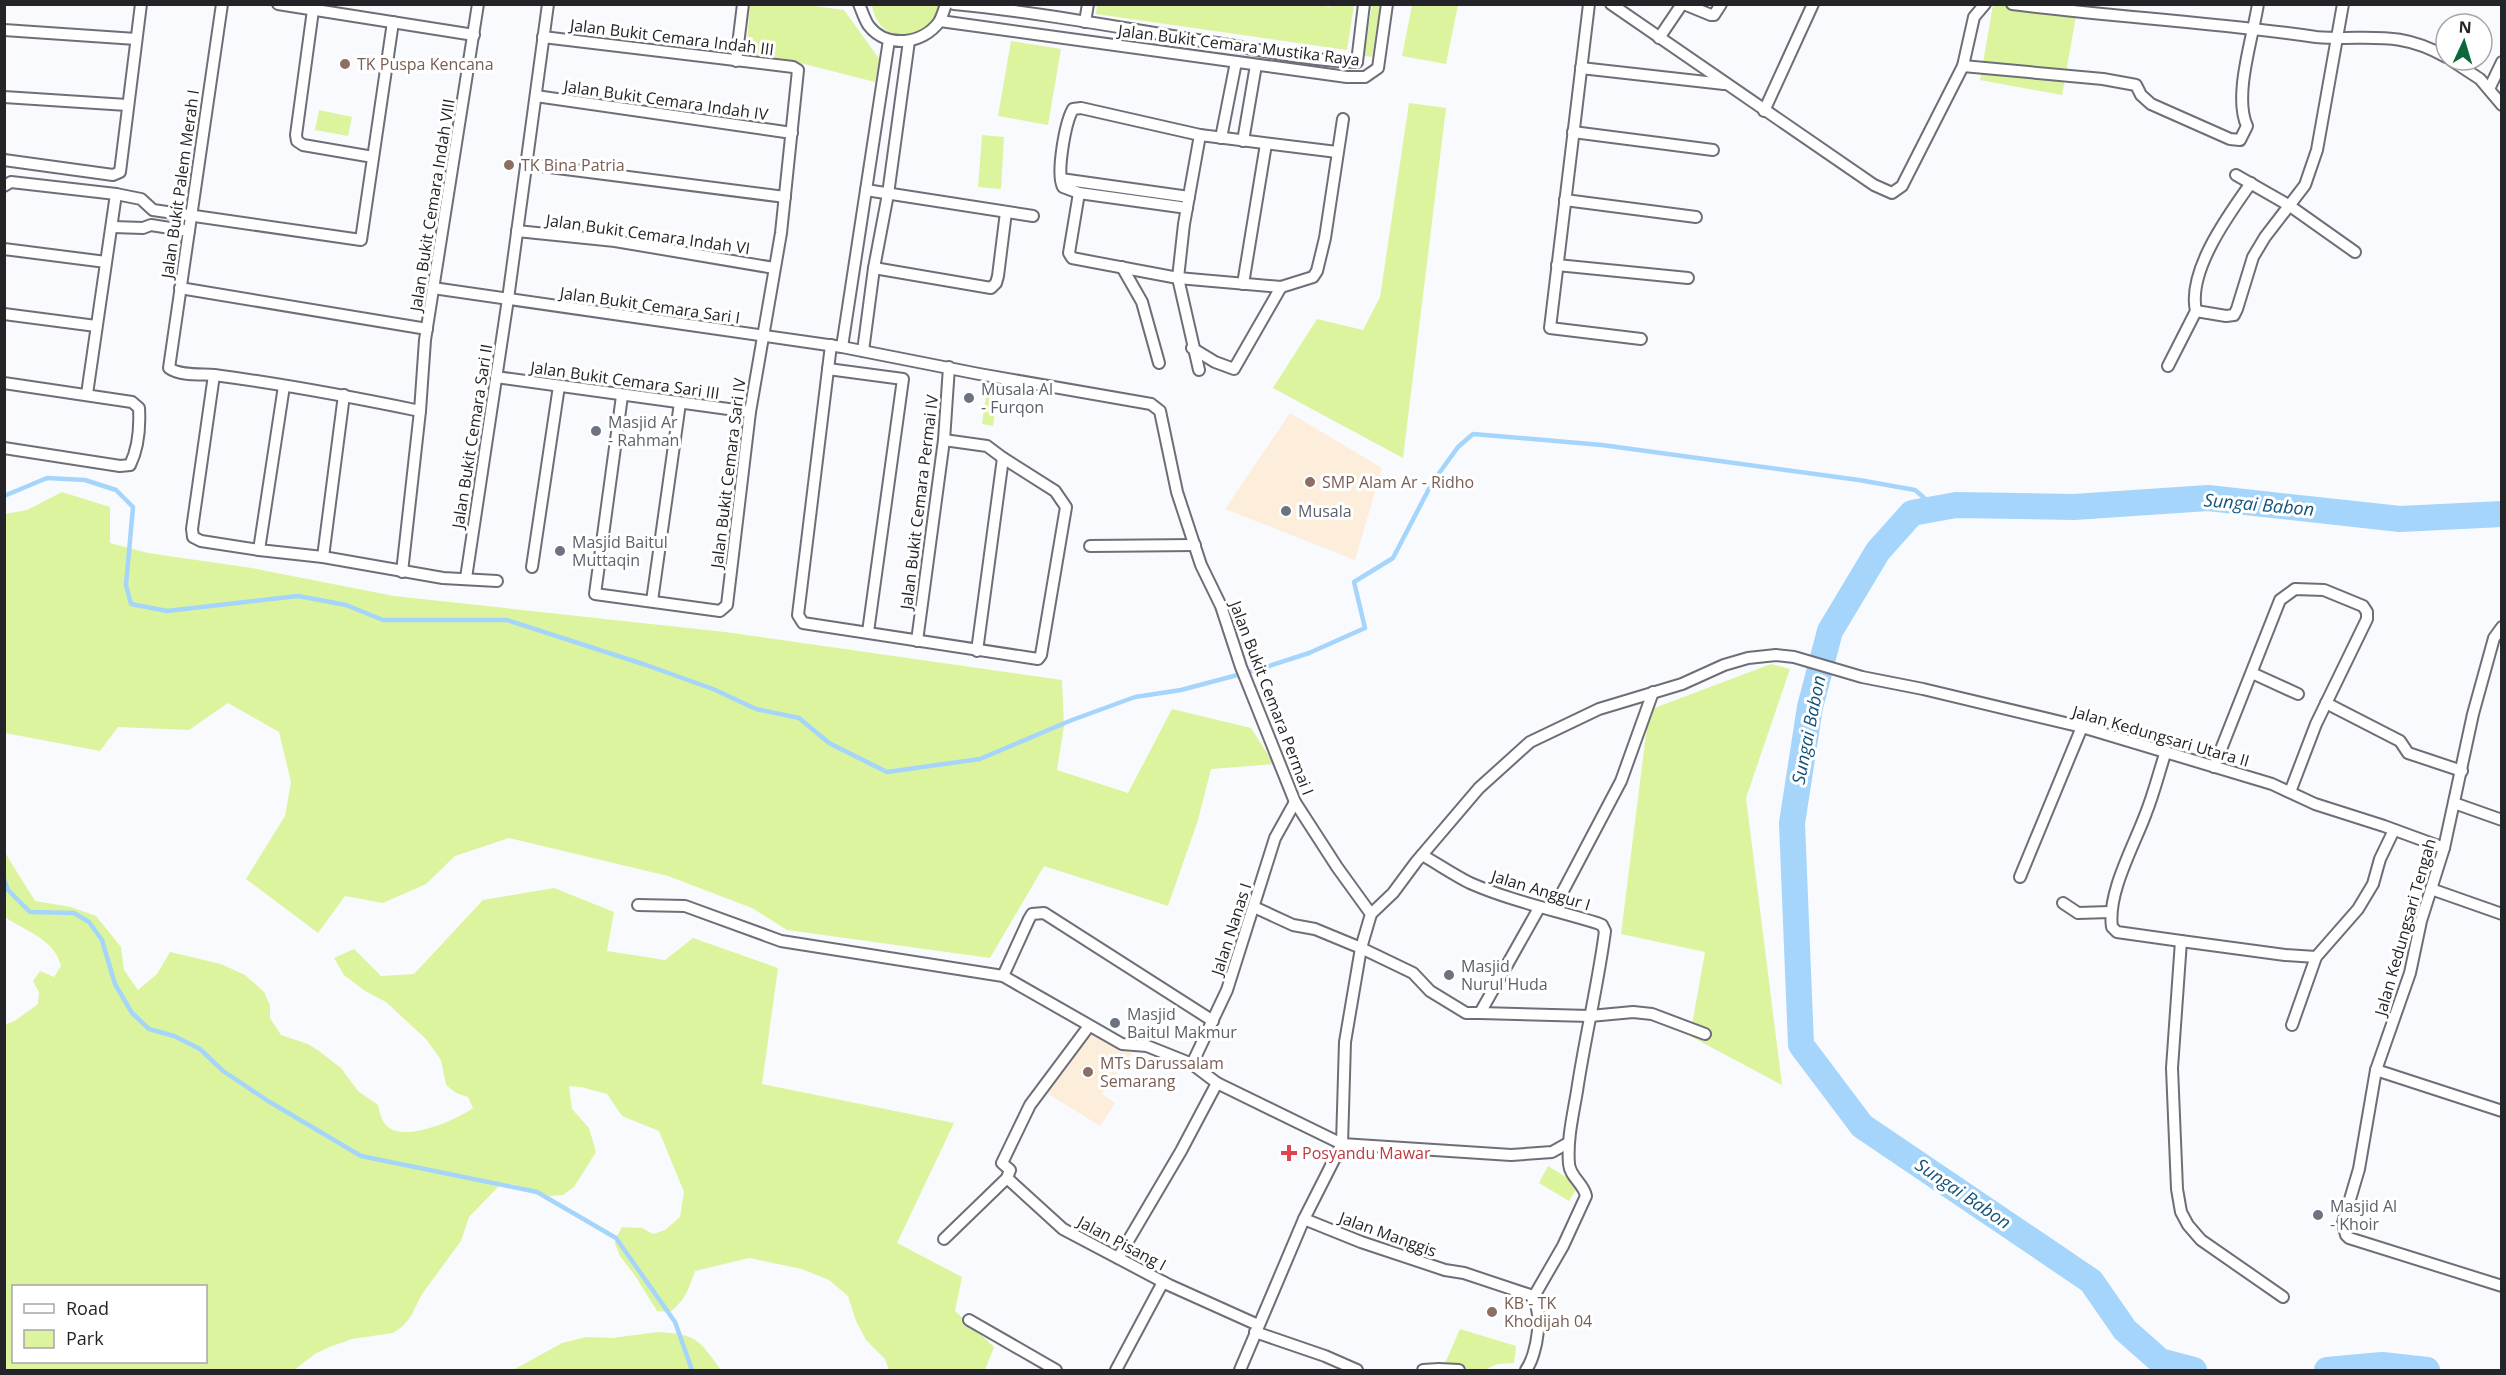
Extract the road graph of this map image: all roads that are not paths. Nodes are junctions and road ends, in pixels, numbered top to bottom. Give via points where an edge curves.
1 (141, 4) edge
2 (222, 4) edge
3 (278, 4) edge
4 (478, 4) edge
5 (548, 4) edge
6 (743, 4) edge
7 (946, 4) edge
8 (954, 4) edge
9 (1088, 4) edge
10 (1364, 4) edge
11 (1387, 4) edge
12 (1589, 4) edge
13 (1611, 4) edge
14 (1683, 4) edge
15 (1721, 4) edge
16 (1813, 4) edge
17 (1985, 4) edge
18 (2012, 4) edge
19 (2258, 4) edge
20 (2343, 4) edge
21 (858, 5) edge
22 (1009, 7) edge
23 (2086, 9) edge
24 (313, 10) junction
25 (940, 21) junction
26 (393, 22) junction
27 (1085, 22) junction
28 (2255, 28) junction
29 (4, 30) edge
30 (474, 35) junction
31 (543, 37) junction
32 (1183, 38) junction
33 (1659, 38) junction
34 (136, 39) junction
35 (2337, 39) junction
36 (889, 40) junction
37 (909, 41) junction
38 (2434, 52) edge
39 (1181, 54) junction
40 (736, 61) junction
41 (1236, 62) junction
42 (1358, 62) junction
43 (2502, 62) edge
44 (1256, 65) junction
45 (1963, 66) junction
46 (796, 68) joint
47 (1581, 68) junction
48 (2469, 72) edge
49 (1365, 77) junction
50 (1725, 84) junction
51 (2489, 89) junction
52 (536, 96) junction
53 (4, 97) edge
54 (127, 105) junction
55 (2502, 105) edge
56 (1764, 111) junction
57 (1343, 119) dead end
58 (1573, 132) junction
59 (792, 133) junction
60 (1200, 135) junction
61 (1221, 138) junction
62 (1243, 141) junction
63 (1266, 144) junction
64 (1713, 150) dead end
65 (1337, 152) junction
66 (373, 157) junction
67 (4, 160) edge
68 (526, 164) junction
69 (2236, 175) dead end
70 (1060, 179) junction
71 (2251, 183) junction
72 (4, 186) edge
73 (866, 190) junction
74 (1079, 193) junction
75 (116, 194) junction
76 (888, 194) junction
77 (785, 197) junction
78 (1565, 200) junction
79 (1188, 203) junction
80 (2290, 206) junction
81 (153, 210) junction
82 (1006, 212) junction
83 (191, 214) junction
84 (1033, 216) dead end
85 (1696, 217) dead end
86 (151, 225) junction
87 (112, 227) junction
88 (189, 231) junction
89 (517, 231) junction
90 (4, 249) edge
91 (2355, 252) dead end
92 (106, 262) junction
93 (1557, 265) junction
94 (1122, 267) junction
95 (774, 268) junction
96 (874, 268) junction
97 (1178, 278) junction
98 (1688, 278) dead end
99 (1243, 284) junction
100 (1281, 287) junction
101 (180, 288) junction
102 (433, 288) junction
103 (508, 299) junction
104 (2196, 311) junction
105 (4, 314) edge
106 (96, 326) junction
107 (427, 329) junction
108 (762, 336) junction
109 (1641, 339) dead end
110 (836, 346) junction
111 (1192, 348) junction
112 (863, 351) junction
113 (1159, 363) dead end
114 (2168, 366) dead end
115 (949, 367) junction
116 (828, 369) junction
117 (1199, 370) dead end
118 (214, 375) junction
119 (496, 377) junction
120 (4, 383) edge
121 (284, 386) junction
122 (559, 386) junction
123 (87, 394) junction
124 (344, 395) junction
125 (622, 396) junction
126 (680, 403) junction
127 (420, 411) junction
128 (750, 412) junction
129 (944, 440) junction
130 (4, 448) edge
131 (1003, 458) junction
132 (1195, 545) junction
133 (1090, 546) dead end
134 (259, 550) junction
135 (323, 557) junction
136 (532, 567) dead end
137 (402, 572) junction
138 (466, 578) junction
139 (498, 581) dead end
140 (652, 601) junction
141 (2502, 627) edge
142 (868, 632) junction
143 (916, 641) junction
144 (977, 651) junction
145 (2252, 673) junction
146 (1653, 692) junction
147 (2298, 694) dead end
148 (2326, 703) junction
149 (2082, 727) junction
150 (2166, 751) junction
151 (2214, 767) junction
152 (2462, 771) junction
153 (2290, 792) junction
154 (1295, 802) junction
155 (2454, 803) junction
156 (2502, 820) edge
157 (2394, 830) junction
158 (2444, 848) junction
159 (1422, 855) junction
160 (2020, 877) dead end
161 (2432, 889) junction
162 (2063, 903) dead end
163 (638, 905) dead end
164 (1254, 907) junction
165 (1539, 908) junction
166 (1552, 910) junction
167 (2110, 912) junction
168 (1371, 914) junction
169 (2502, 914) edge
170 (2181, 941) junction
171 (1361, 948) junction
172 (2316, 957) junction
173 (1003, 976) junction
174 (1480, 1013) junction
175 (1590, 1016) junction
176 (1213, 1021) junction
177 (2292, 1024) dead end
178 (1089, 1026) junction
179 (1705, 1034) dead end
180 (1192, 1065) junction
181 (2376, 1070) junction
182 (1217, 1083) junction
183 (2502, 1097) edge
184 (2499, 1110) edge
185 (1568, 1143) junction
186 (1342, 1144) junction
187 (1007, 1179) junction
188 (1304, 1219) junction
189 (944, 1239) dead end
190 (1118, 1258) junction
191 (1163, 1282) junction
192 (2502, 1286) edge
193 (2283, 1296) dead end
194 (1533, 1298) junction
195 (969, 1320) dead end
196 (1257, 1329) junction
197 (1056, 1371) edge
198 (1116, 1371) edge
199 (1240, 1371) edge
200 (1357, 1371) edge
201 (1423, 1371) edge
202 (1458, 1371) edge
203 (1526, 1371) edge

1 - 34 street
2 - 83 street, Jalan Bukit Palem Merah I
3 - 24 street
4 - 30 street, Jalan Bukit Cemara Indah VIII
5 - 31 street, Jalan Bukit Cemara Sari II
6 - 40 street
7 - 25 street
8 - 22 street, Jalan Bukit Cemara Mustika Raya
9 - 27 street
10 - 42 street
11 - 49 street via 1378,68
12 - 47 street
13 - 33 street
14 - 15 street via 1711,15
14 - 33 street
16 - 56 street
17 - 45 street via 1974,17
18 - 23 street
19 - 28 street
20 - 35 street
21 - 36 street via 869,27
22 - 27 street, Jalan Bukit Cemara Mustika Raya
23 - 28 street
24 - 26 street
24 - 66 street via 297,141
25 - 37 street via 927,35
25 - 39 street, Jalan Bukit Cemara Mustika Raya
26 - 30 street
26 - 66 street
27 - 32 street, Jalan Bukit Cemara Mustika Raya
28 - 35 street
28 - 45 street via 2243,93 2247,126 2240,140 2235,141 2151,104 2136,85
29 - 34 street
30 - 102 street, Jalan Bukit Cemara Indah VIII
31 - 40 street, Jalan Bukit Cemara Indah III
31 - 52 street, Jalan Bukit Cemara Sari II
32 - 39 street
32 - 42 street, Jalan Bukit Cemara Mustika Raya
33 - 50 street
34 - 54 street
35 - 38 street via 2382,36
35 - 80 street via 2318,150 2305,186
36 - 37 street
36 - 73 street
37 - 76 street
39 - 41 street, Jalan Bukit Cemara Mustika Raya
40 - 46 street, Jalan Bukit Cemara Indah III
41 - 44 street, Jalan Bukit Cemara Mustika Raya
41 - 61 street
42 - 49 street, Jalan Bukit Cemara Mustika Raya
43 - 51 street
44 - 49 street, Jalan Bukit Cemara Mustika Raya
44 - 62 street
45 - 56 street via 1902,186 1892,193
46 - 59 street, Jalan Bukit Cemara Sari IV via 799,75
47 - 50 street
47 - 58 street
48 - 51 street
50 - 56 street
51 - 55 street
52 - 59 street, Jalan Bukit Cemara Indah IV
52 - 68 street, Jalan Bukit Cemara Sari II
53 - 54 street
54 - 67 street via 118,175
57 - 65 street
58 - 64 street
58 - 78 street
59 - 77 street, Jalan Bukit Cemara Sari IV
60 - 61 street
60 - 70 street via 1073,109
60 - 79 street
61 - 62 street
62 - 63 street
63 - 65 street
63 - 99 street
65 - 100 street via 1317,271 1309,279
66 - 83 street via 361,240
68 - 77 street
68 - 89 street, Jalan Bukit Cemara Sari II
69 - 71 street
70 - 74 street via 1063,187
70 - 79 street
71 - 80 street
71 - 104 street via 2209,249 2196,289
72 - 75 street via 11,182
73 - 76 street
73 - 110 street
74 - 79 street
74 - 94 street via 1070,256
75 - 81 street via 141,199
75 - 87 street
76 - 82 street
76 - 96 street
77 - 95 street, Jalan Bukit Cemara Sari IV
78 - 85 street
78 - 93 street
79 - 97 street
80 - 91 street
80 - 104 street via 2253,257 2234,315
81 - 83 street
81 - 86 street
82 - 84 street
82 - 96 street via 998,276 991,288
83 - 88 street, Jalan Bukit Palem Merah I
86 - 87 street via 137,229
86 - 88 street
87 - 92 street
88 - 101 street, Jalan Bukit Palem Merah I
89 - 95 street, Jalan Bukit Cemara Indah VI via 615,241
89 - 103 street, Jalan Bukit Cemara Sari II
90 - 92 street
92 - 106 street
93 - 98 street
93 - 109 street via 1550,328
94 - 97 street
94 - 113 street via 1142,302
95 - 108 street, Jalan Bukit Cemara Sari IV
96 - 112 street
97 - 99 street
97 - 111 street
99 - 100 street
100 - 111 street via 1234,369
101 - 107 street
101 - 118 street, Jalan Bukit Palem Merah I via 169,369
102 - 103 street, Jalan Bukit Cemara Sari I
102 - 107 street, Jalan Bukit Cemara Indah VIII
103 - 108 street, Jalan Bukit Cemara Sari I
103 - 119 street, Jalan Bukit Cemara Sari II
104 - 114 street
105 - 106 street
106 - 123 street
107 - 127 street, Jalan Bukit Cemara Indah VIII
108 - 110 street, Jalan Bukit Cemara Sari I
108 - 128 street, Jalan Bukit Cemara Sari IV
110 - 112 street, Jalan Bukit Cemara Sari I
110 - 116 street
111 - 117 street
112 - 115 street, Jalan Bukit Cemara Permai I
115 - 129 street, Jalan Bukit Cemara Permai IV
115 - 132 street, Jalan Bukit Cemara Permai I via 1156,406 1165,426 1177,492
116 - 142 street via 798,615 803,623
116 - 142 street via 903,379
118 - 121 street
118 - 134 street via 193,537
119 - 122 street, Jalan Bukit Cemara Sari III
119 - 138 street, Jalan Bukit Cemara Sari II
120 - 123 street
121 - 124 street
121 - 134 street
122 - 125 street, Jalan Bukit Cemara Sari III
122 - 136 street
123 - 130 street via 132,402 139,408 130,465
124 - 127 street
124 - 135 street
125 - 126 street, Jalan Bukit Cemara Sari III
125 - 140 street via 595,594
126 - 128 street, Jalan Bukit Cemara Sari III
126 - 140 street
127 - 137 street, Jalan Bukit Cemara Indah VIII
128 - 140 street, Jalan Bukit Cemara Sari IV via 725,609
129 - 131 street via 987,446
129 - 143 street, Jalan Bukit Cemara Permai IV
131 - 144 street
131 - 144 street via 1055,490 1066,507 1041,655 1033,660
132 - 133 street
132 - 154 street, Jalan Bukit Cemara Permai I
134 - 135 street
135 - 137 street
137 - 138 street
138 - 139 street
141 - 152 street, Jalan Kedungsari Tengah via 2494,638
142 - 143 street
143 - 144 street
145 - 147 street
145 - 148 street via 2280,600 2295,589 2324,590 2363,606 2367,612
145 - 151 street
146 - 149 street, Jalan Kedungsari Utara II via 1724,665 1776,655
146 - 159 street, Jalan Kedungsari Utara II via 1599,709 1530,742 1479,788
146 - 166 street via 1621,781
148 - 152 street via 2400,741 2408,753
148 - 153 street
149 - 150 street, Jalan Kedungsari Utara II
149 - 160 street
150 - 151 street, Jalan Kedungsari Utara II
150 - 167 street
151 - 153 street, Jalan Kedungsari Utara II
152 - 155 street, Jalan Kedungsari Tengah
153 - 157 street, Jalan Kedungsari Utara II
154 - 164 street, Jalan Nanas I via 1275,838
154 - 168 street, Jalan Bukit Cemara Permai I
155 - 156 street
155 - 158 street, Jalan Kedungsari Tengah
157 - 158 street, Jalan Kedungsari Utara II
157 - 172 street via 2373,884 2358,909
158 - 161 street, Jalan Kedungsari Tengah
159 - 165 street, Jalan Anggur I via 1469,883
159 - 168 street, Jalan Kedungsari Utara II
161 - 169 street
161 - 181 street, Jalan Kedungsari Tengah via 2410,973
162 - 167 street via 2078,914
163 - 173 street via 685,906 781,941
164 - 171 street
164 - 176 street, Jalan Nanas I
165 - 166 street, Jalan Anggur I
165 - 174 street
166 - 175 street, Jalan Anggur I via 1597,923 1605,931
167 - 170 street via 2112,927 2117,932
168 - 171 street
170 - 172 street
170 - 193 street via 2172,1068 2181,1212 2201,1240
171 - 174 street via 1413,973 1430,991 1466,1013
171 - 186 street via 1345,1042
172 - 177 street
173 - 176 street via 1032,914 1044,913
173 - 178 street
174 - 175 street
175 - 179 street via 1652,1014
175 - 185 street
176 - 180 street, Jalan Nanas I
178 - 180 street via 1122,1044 1147,1046
178 - 187 street via 1030,1105 1002,1163 1010,1170
180 - 182 street
181 - 184 street
181 - 192 street, Jalan Kedungsari Tengah via 2359,1169 2343,1223 2346,1235
182 - 186 street
182 - 190 street
183 - 184 street
185 - 186 street via 1552,1152 1511,1155
185 - 194 street via 1569,1167 1586,1196
186 - 188 street
187 - 189 street
187 - 190 street, Jalan Pisang I via 1063,1229
188 - 194 street, Jalan Manggis via 1445,1270 1518,1289
188 - 196 street
190 - 191 street, Jalan Pisang I
191 - 196 street, Jalan Pisang I
191 - 198 street
194 - 203 street via 1537,1334
195 - 197 street
196 - 199 street
196 - 200 street, Jalan Pisang I
201 - 202 street

